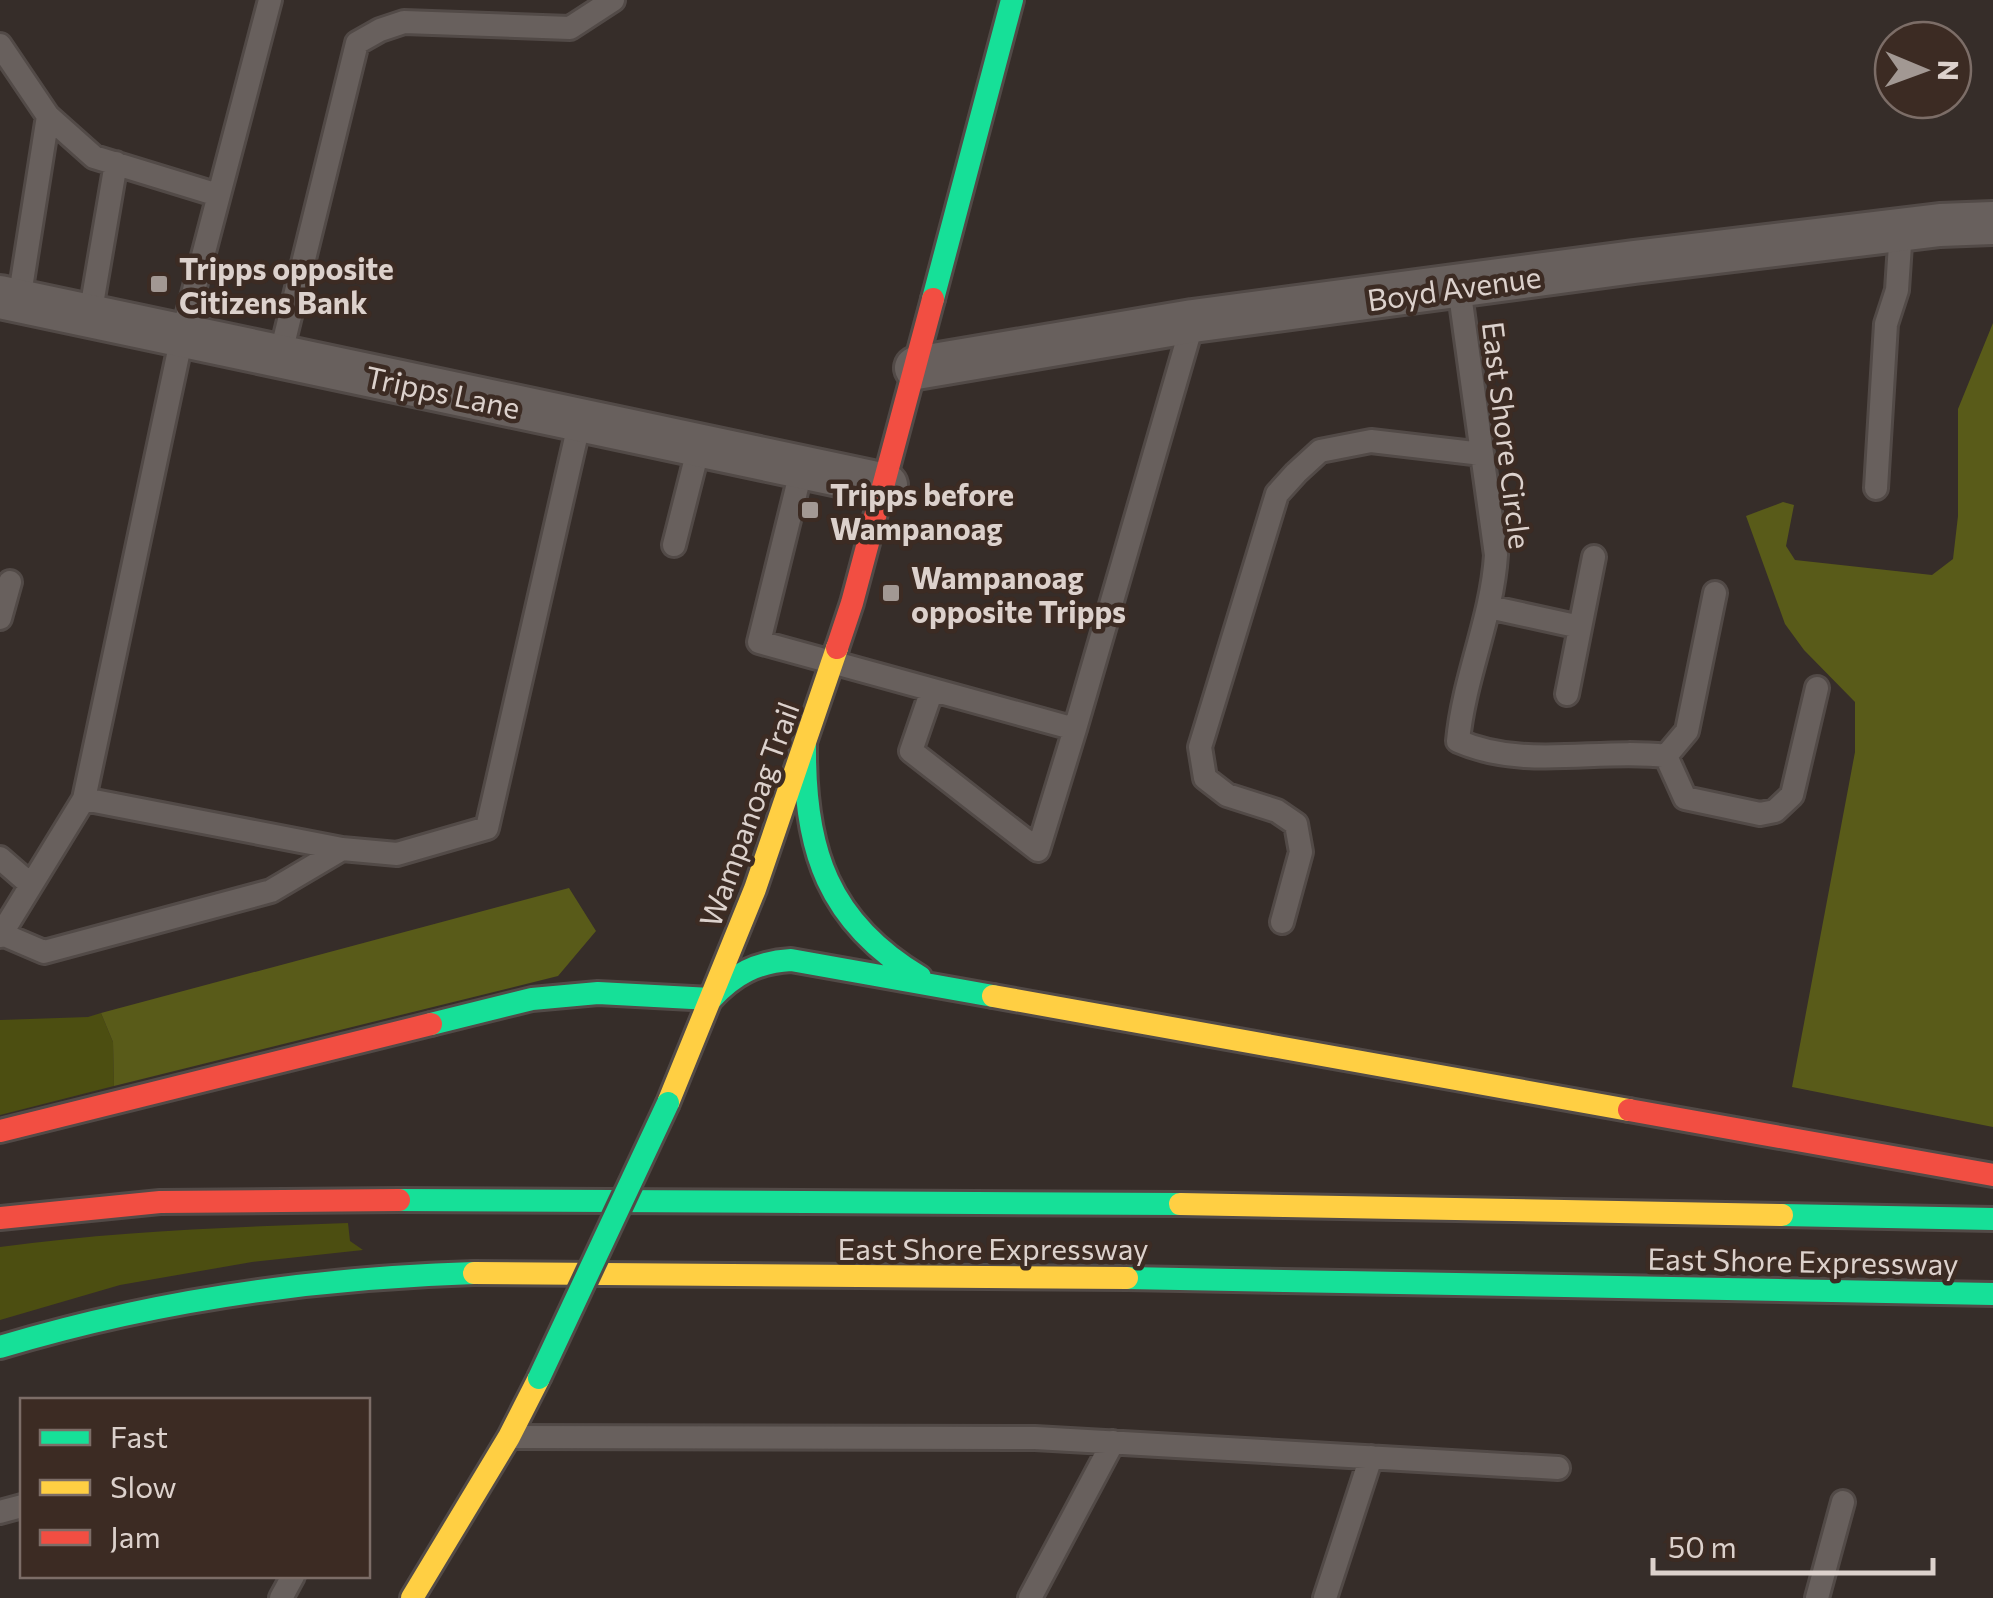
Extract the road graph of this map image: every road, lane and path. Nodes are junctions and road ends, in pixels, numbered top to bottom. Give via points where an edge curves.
1 (270, 0) edge
2 (613, 0) edge
3 (1012, 0) edge
4 (0, 45) edge
5 (48, 116) junction
6 (116, 164) junction
7 (218, 196) junction
8 (1993, 222) edge
9 (1901, 230) junction
10 (1459, 287) junction
11 (9, 299) edge
12 (90, 316) junction
13 (1193, 321) junction
14 (182, 336) junction
15 (280, 357) junction
16 (916, 368) junction
17 (580, 420) junction
18 (698, 446) junction
19 (1482, 454) junction
20 (802, 468) junction
21 (886, 485) junction
22 (1876, 488) dead end
23 (674, 545) dead end
24 (1594, 557) dead end
25 (10, 582) dead end
26 (1715, 592) dead end
27 (1489, 607) junction
28 (0, 618) edge
29 (1580, 627) junction
30 (833, 663) junction
31 (1816, 688) dead end
32 (932, 690) junction
33 (1567, 694) dead end
34 (1075, 729) junction
35 (804, 746) junction
36 (1666, 756) junction
37 (84, 800) junction
38 (342, 848) junction
39 (0, 858) edge
40 (31, 886) junction
41 (1282, 922) dead end
42 (1, 935) edge
43 (956, 989) junction
44 (711, 999) junction
45 (0, 1131) edge
46 (1993, 1176) edge
47 (0, 1218) edge
48 (1993, 1219) edge
49 (1993, 1294) edge
50 (0, 1346) edge
51 (509, 1437) junction
52 (1113, 1442) junction
53 (1371, 1457) junction
54 (1558, 1468) dead end
55 (1844, 1502) dead end
56 (412, 1598) edge
57 (1030, 1598) edge
58 (1325, 1598) edge
59 (1817, 1598) edge

1 - 7 lane
2 - 15 lane via 570,28 404,22 357,44
3 - 16 main road, Wampanoag Trail
4 - 5 lane
5 - 6 lane via 94,157
5 - 11 lane
6 - 7 lane
6 - 12 lane
7 - 14 lane
8 - 9 street, Boyd Avenue
9 - 10 street, Boyd Avenue
9 - 22 lane via 1898,290 1886,324
10 - 13 street, Boyd Avenue
10 - 19 lane, East Shore Circle
11 - 12 street, Tripps Lane
12 - 14 street, Tripps Lane
13 - 16 street, Boyd Avenue
13 - 34 lane
14 - 15 street, Tripps Lane
14 - 37 lane
15 - 17 street, Tripps Lane
16 - 21 main road, Wampanoag Trail
17 - 18 street, Tripps Lane
17 - 38 lane via 488,828 398,854
18 - 20 street, Tripps Lane
18 - 23 lane
19 - 27 lane, East Shore Circle via 1496,555
19 - 41 lane via 1371,440 1346,444 1320,451 1277,494 1200,747 1206,778 1227,795 1296,824 1301,852
20 - 21 street, Tripps Lane
20 - 30 lane via 759,642
21 - 30 main road, Wampanoag Trail
24 - 29 lane
25 - 28 lane
26 - 36 lane via 1686,731
27 - 29 lane
27 - 36 lane, East Shore Circle via 1458,741 1484,752 1542,758
29 - 33 lane
30 - 32 lane
30 - 35 main road, Wampanoag Trail
31 - 36 lane via 1792,795 1775,811 1760,814 1686,798
32 - 34 lane
32 - 34 lane via 911,751 1038,850
35 - 43 main road via 810,831 848,918 894,963
35 - 44 main road, Wampanoag Trail
37 - 38 lane
37 - 40 lane
38 - 42 lane via 271,890 44,952
39 - 40 lane
40 - 42 lane
43 - 44 main road via 778,960 740,972
43 - 46 main road
44 - 45 main road via 598,993 532,999
44 - 51 main road, Wampanoag Trail, bridge
47 - 48 main road, East Shore Expressway via 160,1202 455,1199
49 - 50 main road, East Shore Expressway via 1156,1278 471,1274 201,1298
51 - 52 lane
51 - 56 main road, Wampanoag Trail
52 - 53 lane
52 - 57 lane
53 - 54 lane
53 - 58 lane
55 - 59 lane

